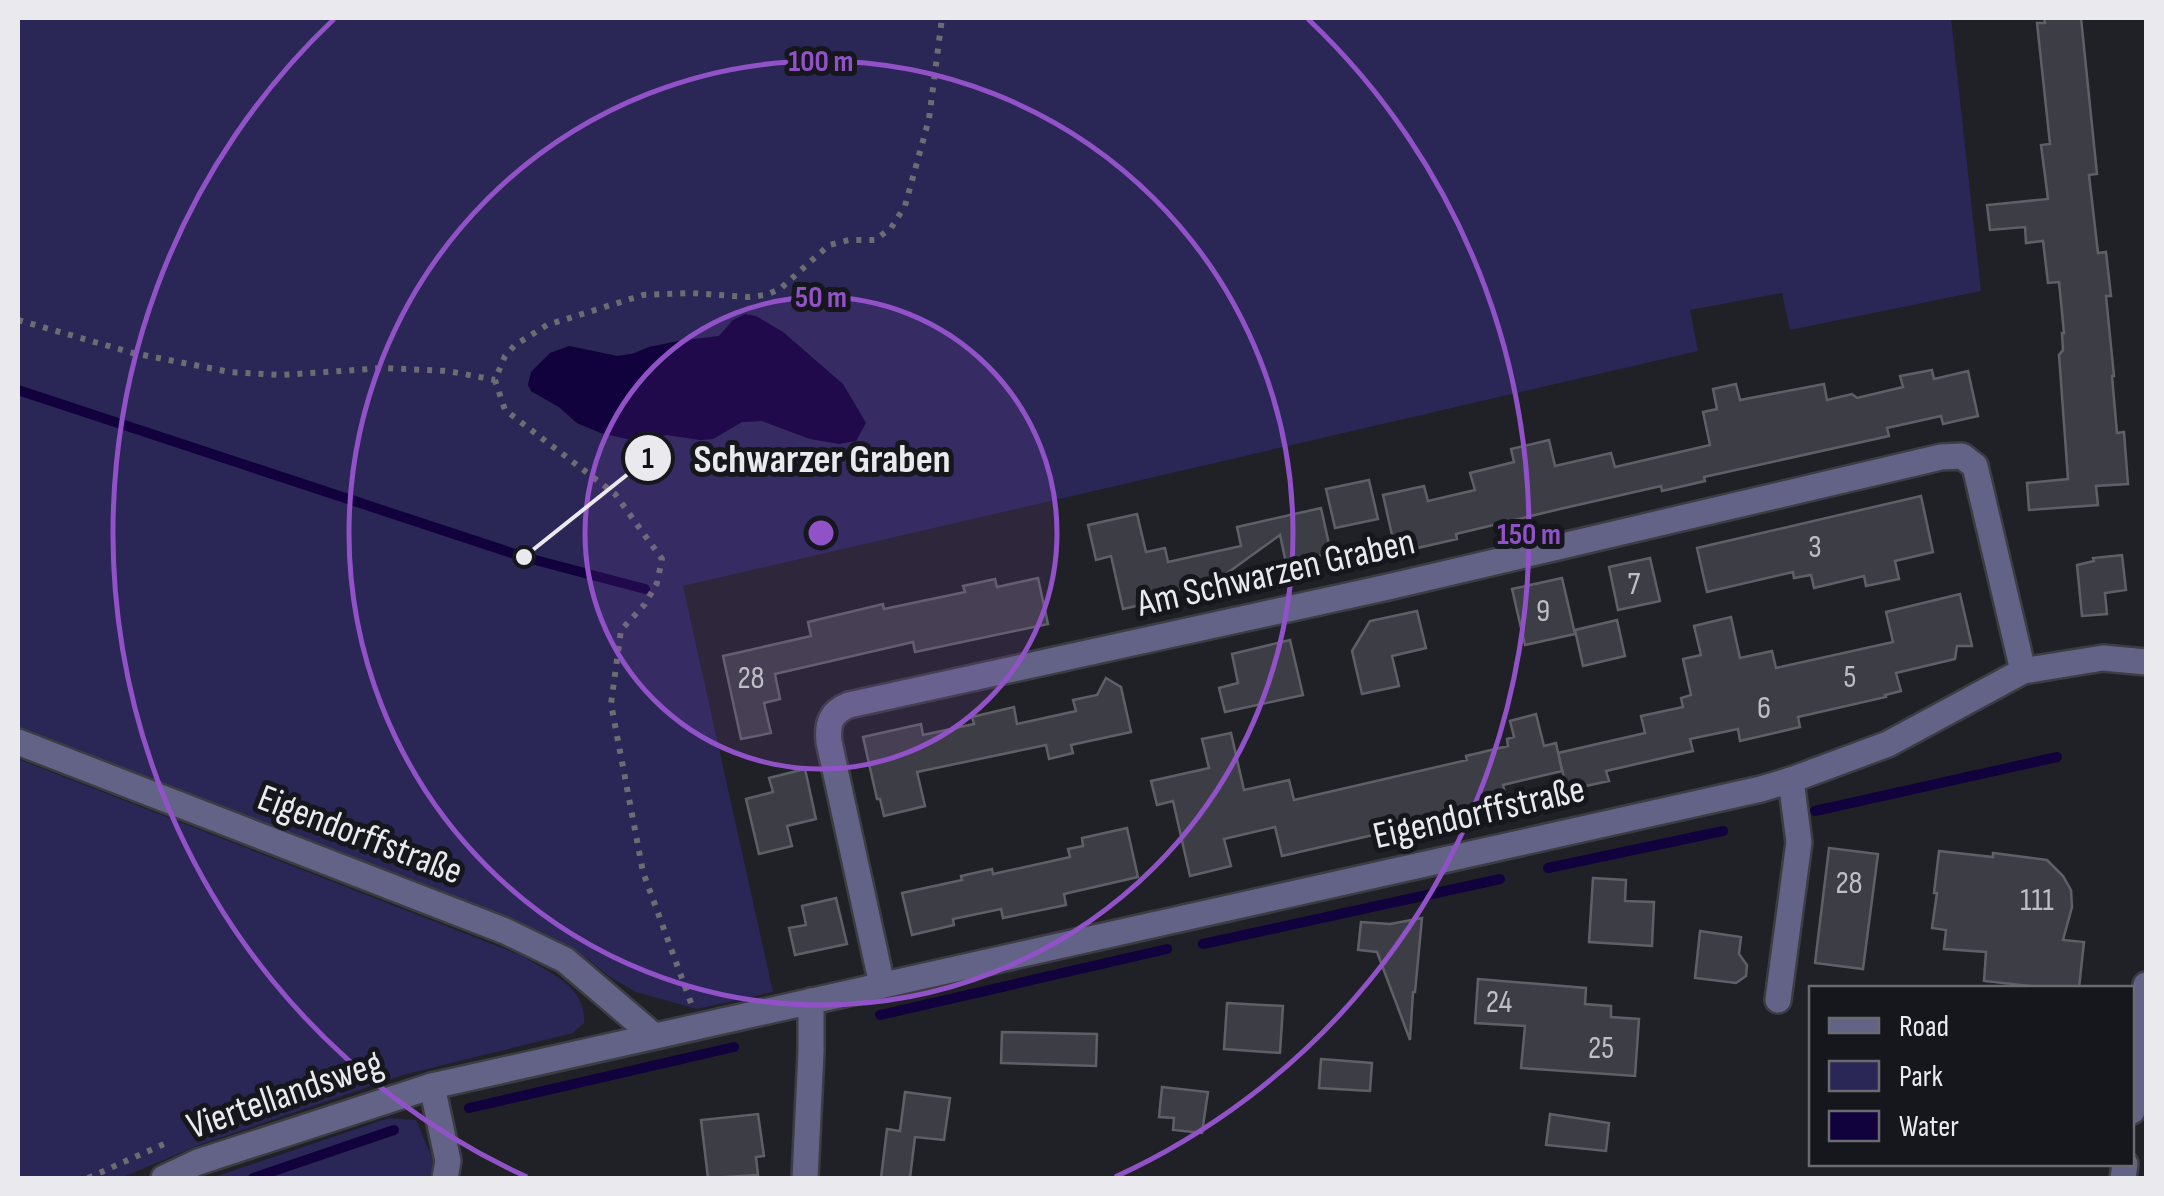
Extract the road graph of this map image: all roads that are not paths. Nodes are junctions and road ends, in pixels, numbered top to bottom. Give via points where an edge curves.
1 (2146, 662) edge
2 (2022, 671) junction
3 (18, 742) edge
4 (1792, 780) junction
5 (882, 985) junction
6 (2146, 986) edge
7 (1778, 1000) dead end
8 (810, 1001) junction
9 (654, 1036) junction
10 (505, 1070) joint
11 (432, 1086) junction
12 (2134, 1092) edge
13 (164, 1178) edge
14 (445, 1178) edge
15 (805, 1178) edge

1 - 2 street, Eigendorffstraße via 2103,658
2 - 4 street, Eigendorffstraße via 1888,744
2 - 5 street, Am Schwarzen Graben via 1975,466 1952,456 849,705 832,715 828,734
3 - 9 street, Eigendorffstraße via 506,931 565,960
4 - 5 street, Eigendorffstraße
4 - 7 street via 1799,842
5 - 8 street, Eigendorffstraße
6 - 12 street
8 - 9 street, Eigendorffstraße
8 - 15 street
9 - 10 street, Eigendorffstraße
10 - 11 street, Viertellandsweg
11 - 13 street, Viertellandsweg
11 - 14 street, Viertellandsweg via 448,1161

